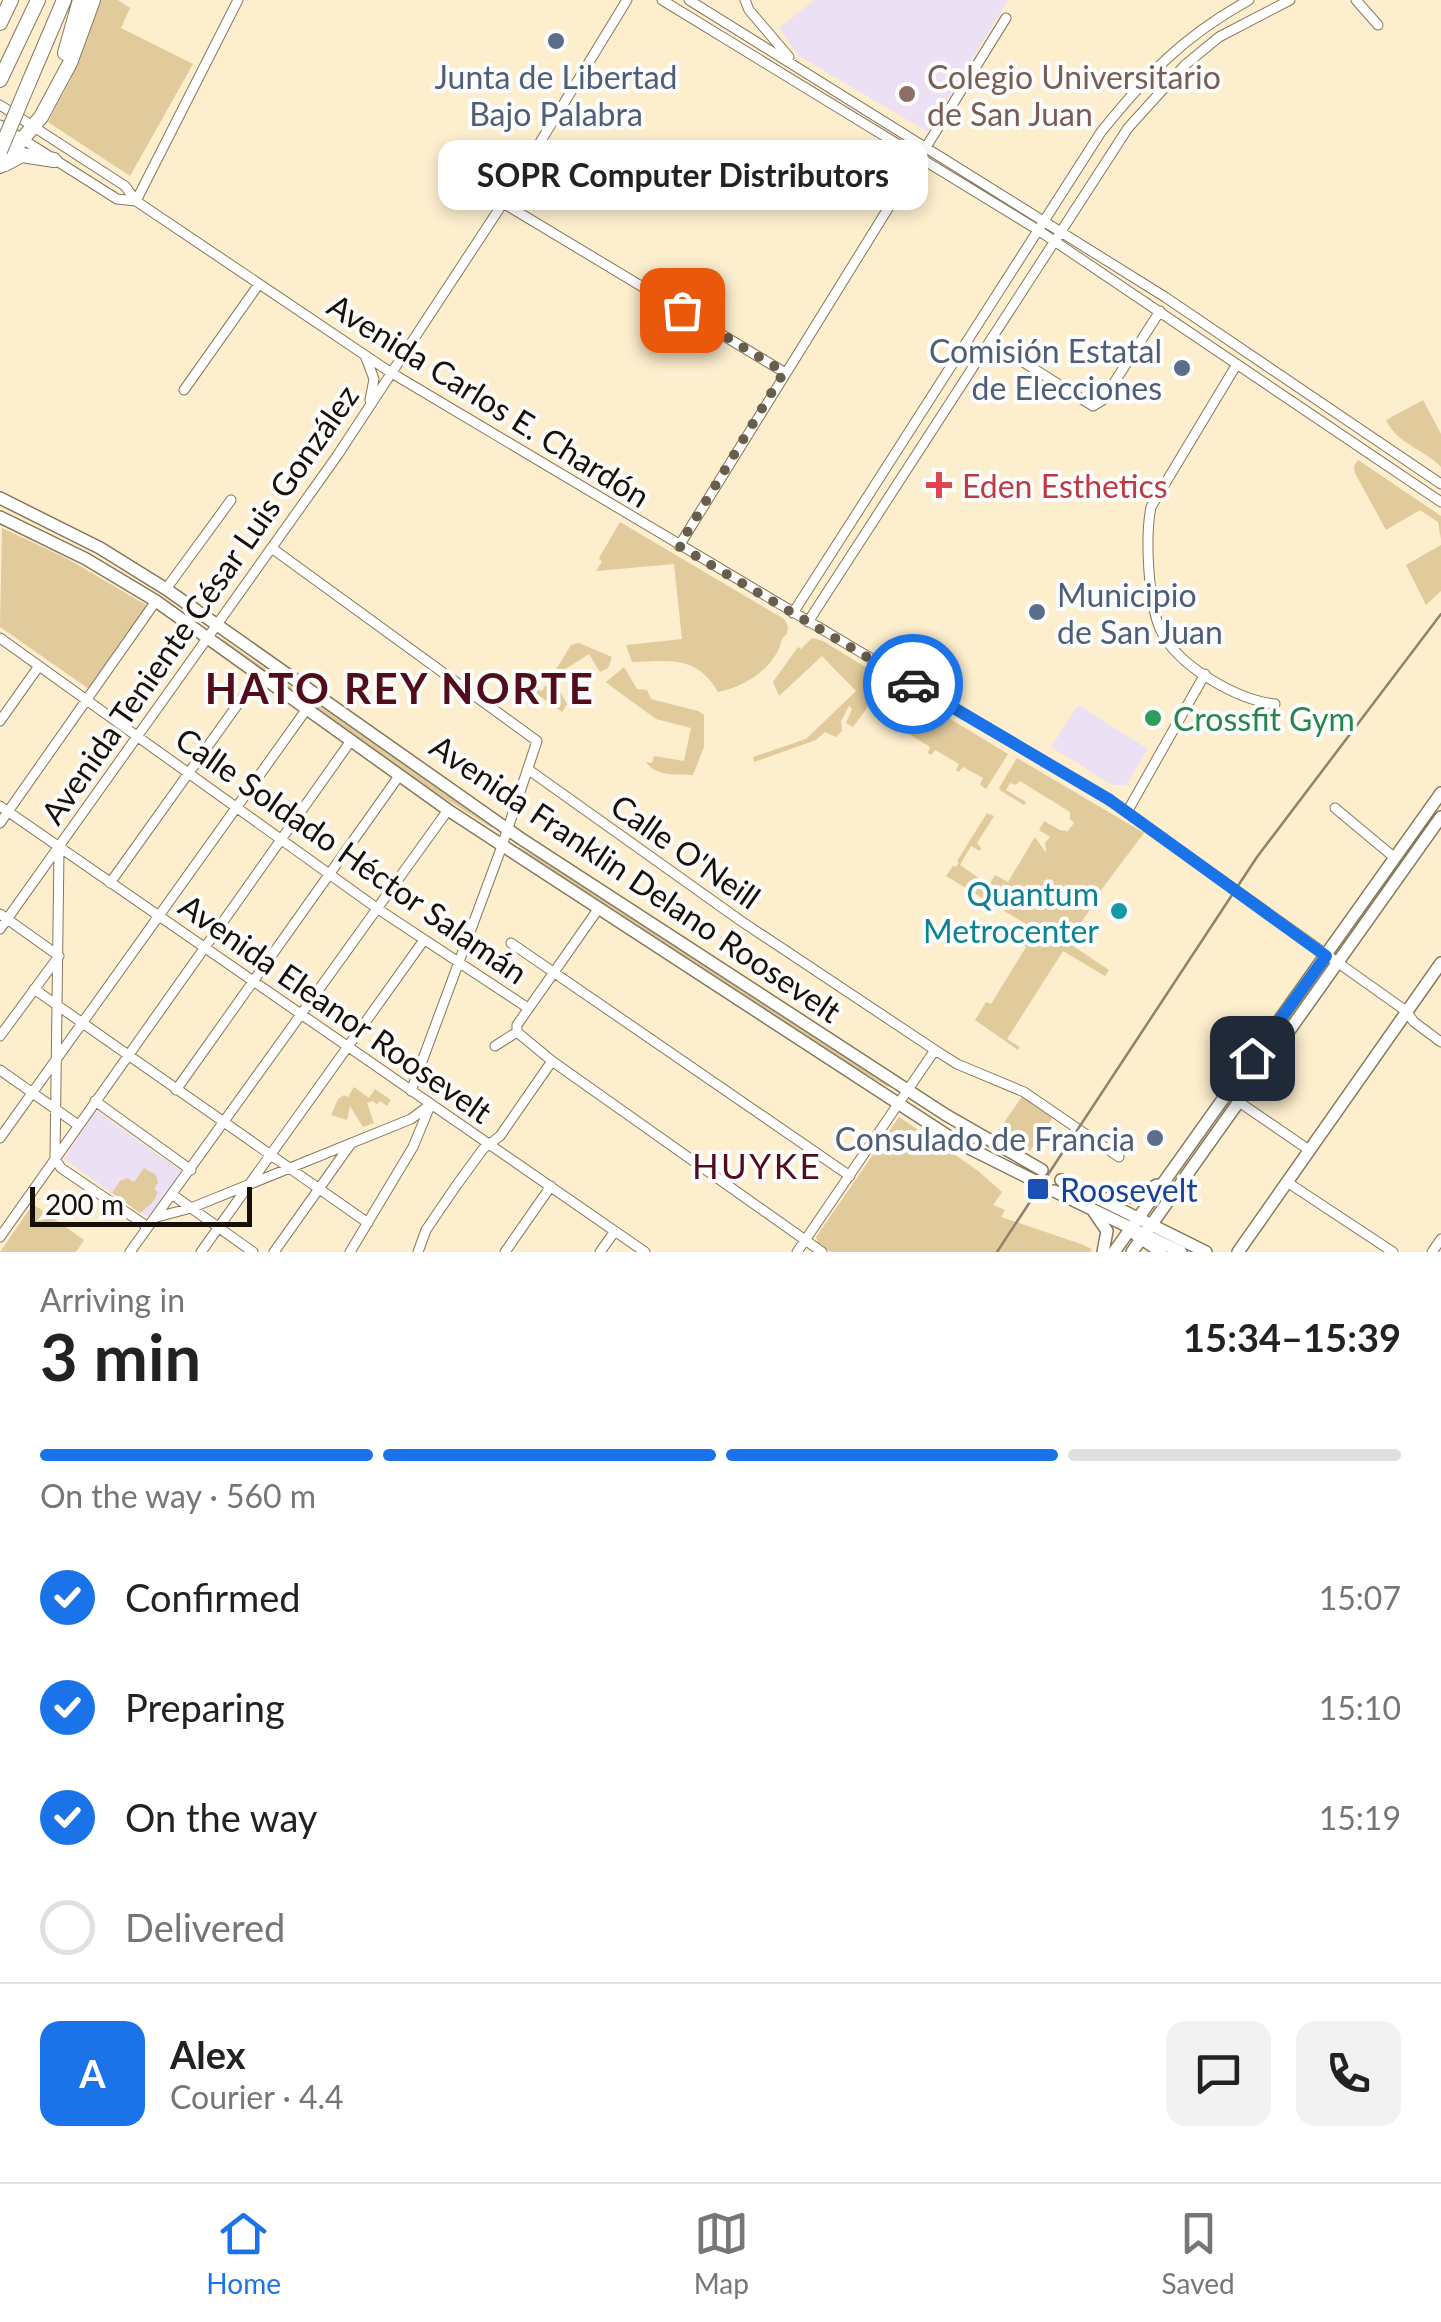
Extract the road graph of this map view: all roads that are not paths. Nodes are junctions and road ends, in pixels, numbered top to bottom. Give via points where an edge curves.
1 (10, 0) edge
2 (38, 0) edge
3 (64, 0) edge
4 (80, 0) edge
5 (92, 0) edge
6 (238, 0) edge
7 (627, 0) edge
8 (662, 0) edge
9 (689, 0) edge
10 (745, 0) edge
11 (1248, 0) edge
12 (1288, 0) edge
13 (1356, 0) edge
14 (1006, 18) dead end
15 (0, 23) edge
16 (1378, 26) dead end
17 (1190, 38) junction
18 (1202, 51) junction
19 (798, 66) junction
20 (0, 79) edge
21 (57, 88) junction
22 (0, 104) edge
23 (0, 125) edge
24 (34, 126) junction
25 (21, 140) junction
26 (1093, 144) junction
27 (0, 151) edge
28 (924, 151) junction
29 (1110, 155) junction
30 (54, 160) junction
31 (0, 167) edge
32 (136, 201) junction
33 (503, 203) junction
34 (1045, 220) junction
35 (1038, 230) junction
36 (1061, 231) junction
37 (1054, 241) junction
38 (259, 284) junction
39 (1160, 311) junction
40 (990, 340) junction
41 (365, 355) junction
42 (1238, 364) junction
43 (390, 372) junction
44 (784, 372) junction
45 (184, 390) dead end
46 (366, 410) junction
47 (1441, 484) edge
48 (0, 498) edge
49 (231, 500) dead end
50 (1441, 502) edge
51 (0, 516) edge
52 (679, 546) junction
53 (273, 549) junction
54 (166, 589) junction
55 (156, 601) junction
56 (793, 613) junction
57 (808, 622) junction
58 (217, 625) junction
59 (0, 638) edge
60 (208, 639) junction
61 (39, 666) junction
62 (1205, 674) junction
63 (258, 676) junction
64 (87, 701) junction
65 (1275, 704) dead end
66 (306, 710) junction
67 (0, 721) edge
68 (138, 736) junction
69 (350, 742) junction
70 (529, 770) junction
71 (188, 773) junction
72 (399, 776) junction
73 (1441, 793) edge
74 (236, 807) junction
75 (4, 808) edge
76 (1336, 808) dead end
77 (448, 810) junction
78 (1126, 812) junction
79 (1441, 818) edge
80 (0, 823) edge
81 (508, 829) junction
82 (282, 840) junction
83 (502, 846) junction
84 (59, 847) junction
85 (1395, 858) junction
86 (330, 874) junction
87 (110, 882) junction
88 (378, 908) junction
89 (599, 908) junction
90 (4, 916) edge
91 (158, 916) junction
92 (0, 929) edge
93 (424, 940) junction
94 (512, 943) dead end
95 (204, 948) junction
96 (60, 956) junction
97 (1331, 959) junction
98 (1441, 963) edge
99 (458, 964) junction
100 (554, 972) junction
101 (253, 982) junction
102 (34, 989) junction
103 (57, 1004) junction
104 (528, 1008) junction
105 (1406, 1010) junction
106 (301, 1016) junction
107 (82, 1023) junction
108 (517, 1032) junction
109 (0, 1036) edge
110 (1441, 1042) edge
111 (495, 1046) dead end
112 (347, 1048) junction
113 (935, 1050) junction
114 (128, 1055) junction
115 (57, 1058) junction
116 (552, 1060) junction
117 (0, 1070) edge
118 (176, 1090) junction
119 (411, 1091) junction
120 (909, 1091) junction
121 (32, 1093) junction
122 (95, 1101) junction
123 (1239, 1102) junction
124 (431, 1104) junction
125 (900, 1104) junction
126 (57, 1110) junction
127 (224, 1124) junction
128 (78, 1125) junction
129 (0, 1138) edge
130 (351, 1143) junction
131 (491, 1145) junction
132 (1309, 1150) junction
133 (271, 1156) junction
134 (1119, 1156) dead end
135 (55, 1159) junction
136 (290, 1166) junction
137 (191, 1170) junction
138 (850, 1176) junction
139 (252, 1182) junction
140 (1287, 1182) junction
141 (1161, 1183) junction
142 (551, 1186) junction
143 (1058, 1186) dead end
144 (320, 1189) junction
145 (173, 1194) junction
146 (1094, 1204) junction
147 (191, 1208) junction
148 (152, 1222) junction
149 (1133, 1223) junction
150 (368, 1224) junction
151 (219, 1228) junction
152 (1254, 1230) junction
153 (2, 1231) edge
154 (615, 1231) junction
155 (1146, 1232) junction
156 (1441, 1239) edge
157 (805, 1240) junction
158 (130, 1252) edge
159 (201, 1252) edge
160 (253, 1252) edge
161 (274, 1252) edge
162 (350, 1252) edge
163 (418, 1252) edge
164 (505, 1252) edge
165 (600, 1252) edge
166 (645, 1252) edge
167 (797, 1252) edge
168 (822, 1252) edge
169 (1103, 1252) edge
170 (1114, 1252) edge
171 (1132, 1252) edge
172 (1161, 1252) edge
173 (1181, 1252) edge
174 (1206, 1252) edge
175 (1238, 1252) edge
176 (1254, 1252) edge
177 (1392, 1252) edge
178 (1432, 1252) edge

1 - 15 highway
2 - 20 highway
3 - 27 highway, bridge
4 - 21 highway
5 - 21 highway
6 - 32 street
7 - 33 street, Avenida Teniente César Luis González
8 - 28 street
9 - 19 street
10 - 19 street
11 - 17 street
12 - 18 street
13 - 16 street
14 - 28 street
17 - 18 street
17 - 26 street via 1151,71
18 - 29 street
19 - 28 street
21 - 24 highway
22 - 24 street, Avenida Carlos E. Chardón
23 - 25 street, Avenida Carlos E. Chardón
24 - 25 highway
24 - 32 street, Avenida Carlos E. Chardón via 125,186
25 - 30 street, Avenida Carlos E. Chardón
25 - 31 highway
26 - 29 street
26 - 34 street
28 - 34 street
28 - 35 street
28 - 44 street
29 - 36 street
30 - 31 highway via 22,155
30 - 32 street, Avenida Carlos E. Chardón via 117,199
32 - 38 street, Avenida Carlos E. Chardón
33 - 43 street, Avenida Teniente César Luis González
33 - 44 street
34 - 35 street
34 - 36 street
35 - 37 street
35 - 56 street
36 - 37 street
36 - 47 street
37 - 39 street
37 - 40 street
38 - 41 street, Avenida Carlos E. Chardón
38 - 45 street
39 - 40 street via 1093,406
39 - 42 street
40 - 57 street
41 - 43 street, Avenida Carlos E. Chardón
41 - 46 street via 374,379
42 - 50 street
42 - 62 street via 1154,502 1149,524 1159,625 1174,649
43 - 46 street, Avenida Teniente César Luis González
43 - 52 street, Avenida Carlos E. Chardón
44 - 52 street
46 - 53 street, Avenida Teniente César Luis González
48 - 54 main road, Avenida Franklin Delano Roosevelt
49 - 54 street
51 - 55 main road, Avenida Franklin Delano Roosevelt
52 - 56 street, Avenida Carlos E. Chardón
53 - 58 street, Avenida Teniente César Luis González
53 - 70 street via 535,738
54 - 58 main road, Avenida Franklin Delano Roosevelt
55 - 60 main road, Avenida Franklin Delano Roosevelt
55 - 64 street
56 - 57 street, Avenida Carlos E. Chardón
57 - 78 street, Avenida Carlos E. Chardón
58 - 60 street, Avenida Teniente César Luis González
58 - 81 main road, Avenida Franklin Delano Roosevelt
59 - 61 street, Calle Soldado Héctor Salamán
60 - 63 main road, Avenida Franklin Delano Roosevelt
60 - 68 street, Avenida Teniente César Luis González
61 - 64 street, Calle Soldado Héctor Salamán
61 - 67 street
62 - 65 street via 1244,698
62 - 78 street
63 - 66 main road, Avenida Franklin Delano Roosevelt
63 - 71 street
64 - 68 street, Calle Soldado Héctor Salamán
64 - 75 street
66 - 69 main road, Avenida Franklin Delano Roosevelt
66 - 74 street
68 - 71 street, Calle Soldado Héctor Salamán
68 - 84 street, Avenida Teniente César Luis González
69 - 72 main road, Avenida Franklin Delano Roosevelt
69 - 82 street
70 - 81 street
70 - 113 street, Calle O'Neill
71 - 74 street, Calle Soldado Héctor Salamán
71 - 87 street
72 - 77 main road, Avenida Franklin Delano Roosevelt
72 - 86 street
73 - 85 main road
74 - 82 street, Calle Soldado Héctor Salamán
74 - 91 street
75 - 80 street
75 - 84 street, Avenida Eleanor Roosevelt
76 - 85 street
77 - 83 main road, Avenida Franklin Delano Roosevelt
77 - 88 street
78 - 97 street, Avenida Carlos E. Chardón
79 - 97 main road
81 - 83 street
81 - 120 main road, Avenida Franklin Delano Roosevelt
82 - 86 street, Calle Soldado Héctor Salamán
82 - 95 street
83 - 89 main road, Avenida Franklin Delano Roosevelt
83 - 99 street
84 - 87 street, Avenida Eleanor Roosevelt
84 - 90 street, Avenida Teniente César Luis González
84 - 96 street
85 - 97 main road
86 - 88 street, Calle Soldado Héctor Salamán
86 - 101 street
87 - 91 street, Avenida Eleanor Roosevelt
88 - 93 street, Calle Soldado Héctor Salamán
88 - 106 street
89 - 100 street
89 - 125 main road, Avenida Franklin Delano Roosevelt
90 - 92 street, Avenida Teniente César Luis González
90 - 96 street
91 - 95 street, Avenida Eleanor Roosevelt
91 - 107 street
93 - 99 street, Calle Soldado Héctor Salamán
93 - 112 street
94 - 100 street
95 - 101 street, Avenida Eleanor Roosevelt
95 - 114 street
96 - 102 street
96 - 103 street
97 - 105 street, Avenida Carlos E. Chardón
97 - 123 main road
97 - 141 main road
98 - 105 main road
99 - 104 street, Calle Soldado Héctor Salamán
99 - 119 street
100 - 104 street
100 - 138 street
101 - 106 street, Avenida Eleanor Roosevelt
101 - 118 street
102 - 103 street
102 - 109 street
103 - 107 street
103 - 115 street
104 - 108 street
105 - 110 street, Avenida Carlos E. Chardón
105 - 132 main road
106 - 112 street, Avenida Eleanor Roosevelt
106 - 127 street
107 - 114 street
107 - 115 street
108 - 111 street
108 - 116 street
112 - 119 street, Avenida Eleanor Roosevelt
112 - 133 street
113 - 120 street
113 - 134 street, Calle O'Neill via 1024,1092
114 - 118 street
114 - 122 street
115 - 121 street
115 - 126 street
116 - 131 street
116 - 157 street
117 - 121 street
118 - 127 street
119 - 124 street, Avenida Eleanor Roosevelt
120 - 125 street
120 - 125 main road, Avenida Franklin Delano Roosevelt via 1038,1176 959,1143
121 - 126 street
121 - 129 street
122 - 128 street
122 - 137 street
123 - 132 street
123 - 155 main road
124 - 130 street
124 - 131 street, Avenida Eleanor Roosevelt
124 - 150 street
125 - 138 street
126 - 128 street
126 - 135 street
127 - 133 street
127 - 137 street
128 - 135 street
130 - 136 street
130 - 144 street
131 - 142 street, Avenida Eleanor Roosevelt
131 - 163 street via 426,1230
132 - 140 main road
133 - 136 street
133 - 139 street
135 - 148 street
135 - 153 street
136 - 139 street
136 - 144 street
137 - 145 street
138 - 157 street
139 - 147 street
139 - 151 street
140 - 152 main road
140 - 177 street
141 - 146 main road
141 - 149 main road
142 - 154 street, Avenida Eleanor Roosevelt
142 - 164 street
143 - 146 main road
144 - 150 street
144 - 161 street
145 - 147 street
145 - 148 street
146 - 149 main road
146 - 169 main road via 1107,1232
147 - 148 street
147 - 151 street
148 - 158 street
149 - 155 main road
149 - 155 main road
149 - 170 main road
150 - 162 street
151 - 159 street
151 - 160 street
152 - 175 main road
152 - 176 main road
154 - 165 street
154 - 166 street, Avenida Eleanor Roosevelt
155 - 171 main road
155 - 172 main road
155 - 173 main road
155 - 174 main road
156 - 178 street
157 - 167 street
157 - 168 street

